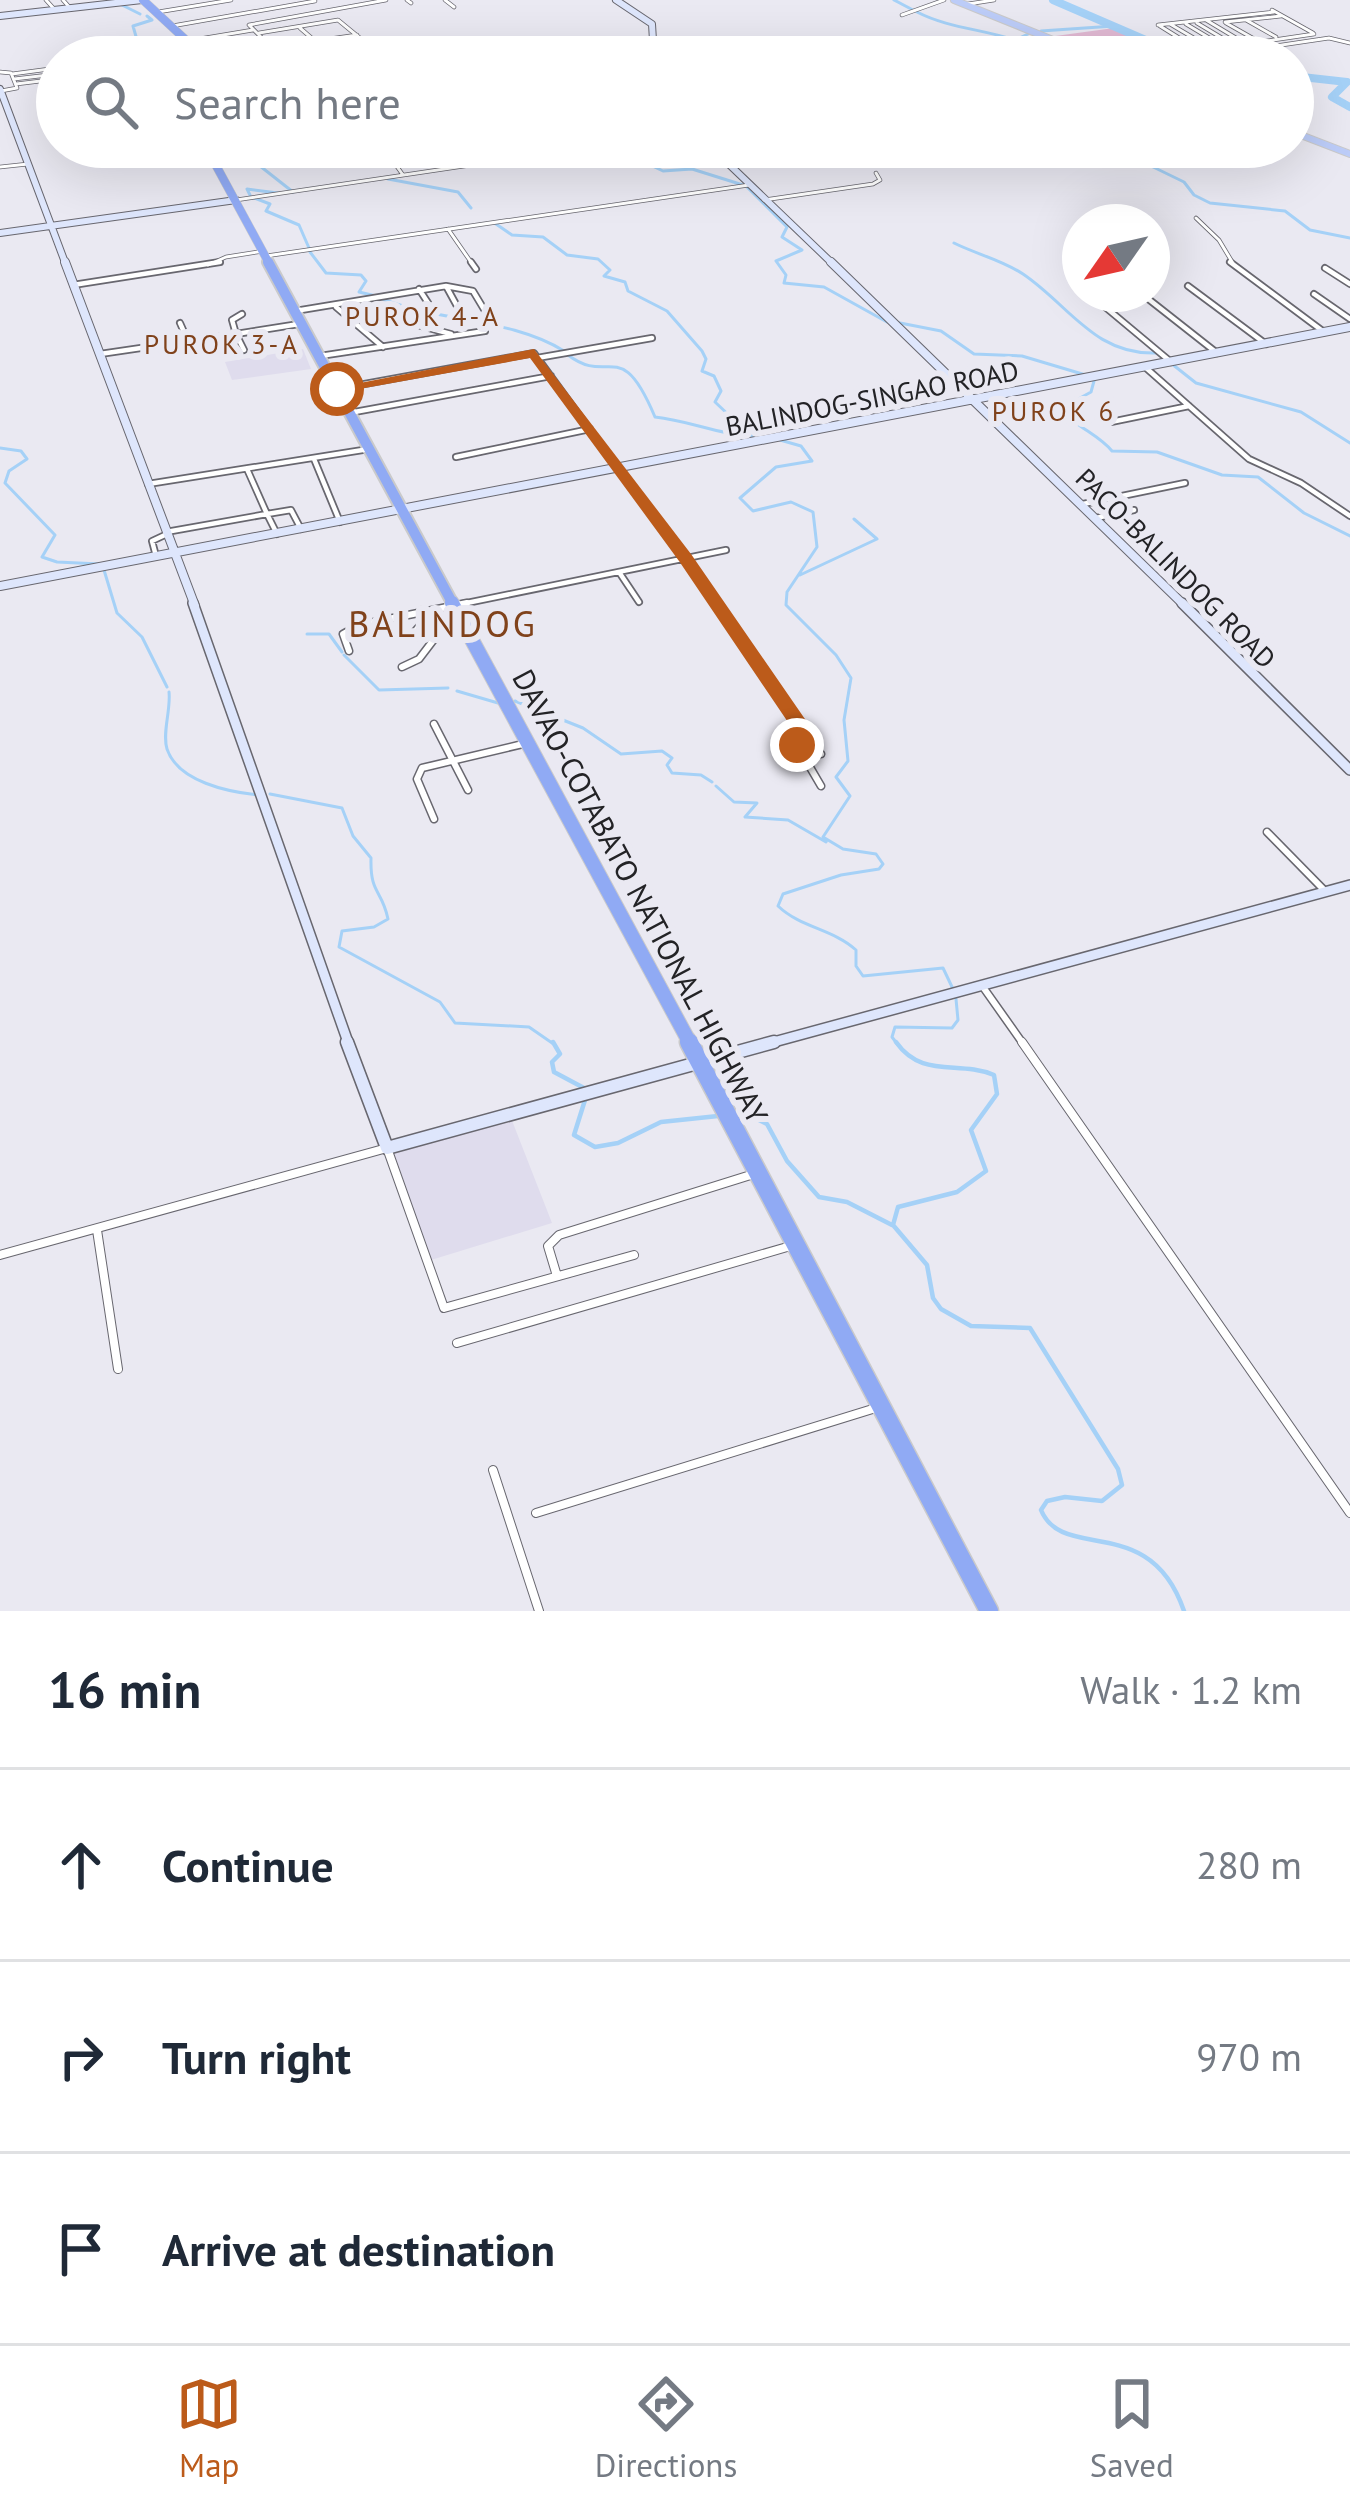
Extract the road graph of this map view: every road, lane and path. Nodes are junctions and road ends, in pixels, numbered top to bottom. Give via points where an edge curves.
1 (28, 0) edge
2 (46, 0) edge
3 (63, 0) edge
4 (142, 0) edge
5 (231, 0) edge
6 (384, 0) edge
7 (445, 0) edge
8 (616, 0) edge
9 (911, 0) edge
10 (944, 0) edge
11 (954, 0) edge
12 (976, 0) edge
13 (994, 0) edge
14 (315, 1) edge
15 (103, 3) edge
16 (927, 3) edge
17 (965, 4) junction
18 (454, 7) dead end
19 (71, 9) junction
20 (55, 10) junction
21 (38, 12) junction
22 (157, 13) junction
23 (902, 15) dead end
24 (0, 16) edge
25 (1282, 16) junction
26 (1218, 18) junction
27 (1205, 20) junction
28 (1246, 20) junction
29 (1194, 21) junction
30 (1182, 22) junction
31 (1225, 22) junction
32 (1170, 23) junction
33 (172, 26) junction
34 (298, 27) junction
35 (1261, 28) junction
36 (278, 30) junction
37 (1240, 31) junction
38 (256, 32) junction
39 (1313, 34) junction
40 (357, 35) joint
41 (180, 36) edge
42 (241, 36) edge
43 (260, 36) edge
44 (285, 36) edge
45 (310, 36) edge
46 (349, 36) edge
47 (654, 36) edge
48 (1043, 36) edge
49 (1174, 36) edge
50 (1192, 36) edge
51 (1206, 36) edge
52 (1219, 36) edge
53 (1232, 36) edge
54 (1249, 36) edge
55 (1274, 36) edge
56 (1299, 36) edge
57 (1322, 39) junction
58 (1314, 40) edge
59 (1350, 43) edge
60 (0, 72) edge
61 (36, 78) edge
62 (36, 78) edge
63 (14, 81) junction
64 (2, 101) edge
65 (1314, 140) edge
66 (1350, 154) edge
67 (28, 164) junction
68 (0, 167) edge
69 (218, 168) edge
70 (398, 168) edge
71 (450, 168) edge
72 (732, 168) edge
73 (876, 173) dead end
74 (403, 175) junction
75 (749, 185) junction
76 (236, 200) junction
77 (764, 200) junction
78 (1196, 218) dead end
79 (52, 226) junction
80 (448, 229) junction
81 (0, 233) edge
82 (265, 254) junction
83 (1325, 268) dead end
84 (476, 269) dead end
85 (1350, 284) edge
86 (74, 285) junction
87 (446, 285) junction
88 (1188, 286) dead end
89 (419, 289) junction
90 (1314, 294) dead end
91 (353, 303) junction
92 (336, 307) junction
93 (432, 308) dead end
94 (1111, 312) edge
95 (1165, 312) edge
96 (242, 314) dead end
97 (299, 317) junction
98 (180, 323) dead end
99 (1350, 323) edge
100 (485, 331) dead end
101 (1324, 332) junction
102 (236, 334) junction
103 (454, 336) junction
104 (652, 338) dead end
105 (188, 341) junction
106 (1266, 344) junction
107 (383, 347) junction
108 (244, 350) dead end
109 (1217, 353) junction
110 (100, 354) junction
111 (320, 356) junction
112 (537, 358) junction
113 (1171, 362) junction
114 (1145, 367) junction
115 (551, 376) junction
116 (337, 389) junction
117 (975, 400) junction
118 (1189, 406) junction
119 (349, 413) junction
120 (1111, 422) dead end
121 (590, 429) junction
122 (369, 449) junction
123 (456, 457) dead end
124 (314, 458) junction
125 (619, 468) junction
126 (247, 469) junction
127 (1186, 483) dead end
128 (148, 484) junction
129 (1083, 504) junction
130 (1134, 510) dead end
131 (402, 511) junction
132 (267, 514) junction
133 (1350, 516) edge
134 (1096, 518) junction
135 (340, 522) junction
136 (301, 529) junction
137 (166, 533) junction
138 (277, 533) junction
139 (726, 550) dead end
140 (174, 554) junction
141 (156, 556) junction
142 (685, 558) junction
143 (619, 572) junction
144 (0, 586) edge
145 (639, 602) dead end
146 (453, 604) junction
147 (422, 610) junction
148 (426, 619) junction
149 (435, 638) junction
150 (349, 651) dead end
151 (402, 667) dead end
152 (434, 724) dead end
153 (809, 738) junction
154 (528, 743) junction
155 (821, 754) dead end
156 (453, 758) junction
157 (1350, 770) edge
158 (821, 786) dead end
159 (468, 790) dead end
160 (434, 819) dead end
161 (1268, 832) dead end
162 (1350, 885) edge
163 (1326, 892) junction
164 (983, 987) junction
165 (700, 1062) junction
166 (387, 1148) junction
167 (758, 1172) junction
168 (98, 1230) junction
169 (796, 1244) junction
170 (634, 1255) dead end
171 (0, 1256) edge
172 (557, 1276) junction
173 (458, 1343) dead end
174 (118, 1369) dead end
175 (883, 1406) junction
176 (493, 1470) dead end
177 (536, 1513) dead end
178 (1350, 1513) edge
179 (539, 1611) edge
180 (989, 1611) edge

1 - 21 street
2 - 20 street
3 - 19 street
4 - 15 street
4 - 22 highway
5 - 22 street
6 - 38 street via 250,24
7 - 18 street
8 - 47 street via 652,24
9 - 16 street
10 - 16 street
11 - 17 main road
12 - 17 street
13 - 17 street
14 - 33 street
15 - 19 street
16 - 23 street
17 - 48 main road
19 - 20 street
20 - 21 street
21 - 24 street
22 - 33 highway
25 - 26 street via 1271,10
25 - 28 street
25 - 39 street
26 - 27 street
26 - 31 street
27 - 29 street
27 - 53 street
28 - 31 street
28 - 35 street
29 - 30 street
29 - 52 street
30 - 32 street
30 - 51 street
31 - 37 street
32 - 49 street via 1158,25
32 - 50 street
33 - 41 highway
34 - 36 street
34 - 40 street via 338,20
34 - 45 street
35 - 37 street
35 - 55 street
36 - 38 street
36 - 44 street
37 - 54 street
38 - 42 street
38 - 43 street
39 - 56 street
39 - 57 street
40 - 46 street
57 - 58 street
57 - 59 street
60 - 63 street
61 - 63 street
62 - 63 street
63 - 64 street
64 - 67 street
65 - 66 main road
67 - 68 street
67 - 79 street
69 - 76 highway, DAVAO-COTABATO NATIONAL HIGHWAY
70 - 74 street
71 - 74 street
72 - 75 street, PACO-BALINDOG ROAD
73 - 77 street via 873,184
74 - 76 street
75 - 77 street, PACO-BALINDOG ROAD
75 - 80 street
76 - 79 street
76 - 82 highway, DAVAO-COTABATO NATIONAL HIGHWAY
77 - 117 street, PACO-BALINDOG ROAD
78 - 101 street via 1228,261
79 - 81 street
79 - 86 street
80 - 82 street
80 - 84 street
82 - 86 street
82 - 97 highway, DAVAO-COTABATO NATIONAL HIGHWAY
83 - 85 street
86 - 110 street
87 - 87 street via 465,318 491,321 470,286
87 - 89 street
88 - 106 street
89 - 91 street
89 - 93 street
90 - 99 street
91 - 92 street
91 - 103 street
92 - 97 street
92 - 107 street
94 - 113 street
95 - 109 street
96 - 102 street via 232,320
97 - 102 street
97 - 111 highway, DAVAO-COTABATO NATIONAL HIGHWAY
98 - 105 street
99 - 101 street, BALINDOG-SINGAO ROAD
100 - 103 street
101 - 106 street, BALINDOG-SINGAO ROAD
102 - 105 street
102 - 108 street
103 - 107 street
104 - 112 street
105 - 110 street
106 - 109 street, BALINDOG-SINGAO ROAD
107 - 111 street
109 - 113 street, BALINDOG-SINGAO ROAD
110 - 128 street
111 - 116 highway, DAVAO-COTABATO NATIONAL HIGHWAY
112 - 115 street
112 - 116 street
113 - 114 street, BALINDOG-SINGAO ROAD
114 - 117 street, BALINDOG-SINGAO ROAD
114 - 118 street
115 - 119 street
115 - 121 street
116 - 119 highway, DAVAO-COTABATO NATIONAL HIGHWAY
117 - 125 street, BALINDOG-SINGAO ROAD
117 - 129 street, PACO-BALINDOG ROAD
118 - 120 street
118 - 133 street via 1249,459
119 - 122 highway, DAVAO-COTABATO NATIONAL HIGHWAY
121 - 123 street
121 - 125 street
122 - 124 street
122 - 131 highway, DAVAO-COTABATO NATIONAL HIGHWAY
124 - 126 street
124 - 135 street
125 - 131 street, BALINDOG-SINGAO ROAD
125 - 142 street
126 - 128 street
126 - 132 street
127 - 129 street
128 - 137 street
129 - 134 street, PACO-BALINDOG ROAD
130 - 134 street
131 - 135 street, BALINDOG-SINGAO ROAD
131 - 146 highway, DAVAO-COTABATO NATIONAL HIGHWAY
132 - 136 street via 292,511
132 - 137 street
132 - 138 street
134 - 157 street, PACO-BALINDOG ROAD
135 - 136 street, BALINDOG-SINGAO ROAD
136 - 138 street, BALINDOG-SINGAO ROAD
137 - 140 street
137 - 141 street via 152,541
138 - 140 street, BALINDOG-SINGAO ROAD
139 - 142 street
140 - 141 street, BALINDOG-SINGAO ROAD
140 - 166 street
141 - 144 street, BALINDOG-SINGAO ROAD
142 - 143 street
142 - 153 street
143 - 145 street
143 - 146 street
146 - 147 street
146 - 154 highway, DAVAO-COTABATO NATIONAL HIGHWAY
147 - 148 street
147 - 150 street via 349,629
148 - 149 street
148 - 149 street via 410,634
149 - 151 street
152 - 156 street
153 - 155 street
153 - 158 street via 797,745
154 - 156 street
154 - 165 highway, DAVAO-COTABATO NATIONAL HIGHWAY
156 - 159 street
156 - 160 street via 418,774
161 - 163 street
162 - 163 street
163 - 164 street
164 - 165 street
164 - 178 street
165 - 166 street
165 - 167 highway, DAVAO-COTABATO NATIONAL HIGHWAY
166 - 168 street
166 - 172 street via 444,1308
167 - 169 highway, DAVAO-COTABATO NATIONAL HIGHWAY
167 - 172 street via 559,1235 548,1246
168 - 171 street
168 - 174 street
169 - 173 street
169 - 175 highway, DAVAO-COTABATO NATIONAL HIGHWAY
170 - 172 street
175 - 177 street
175 - 180 highway, DAVAO-COTABATO NATIONAL HIGHWAY
176 - 179 street

